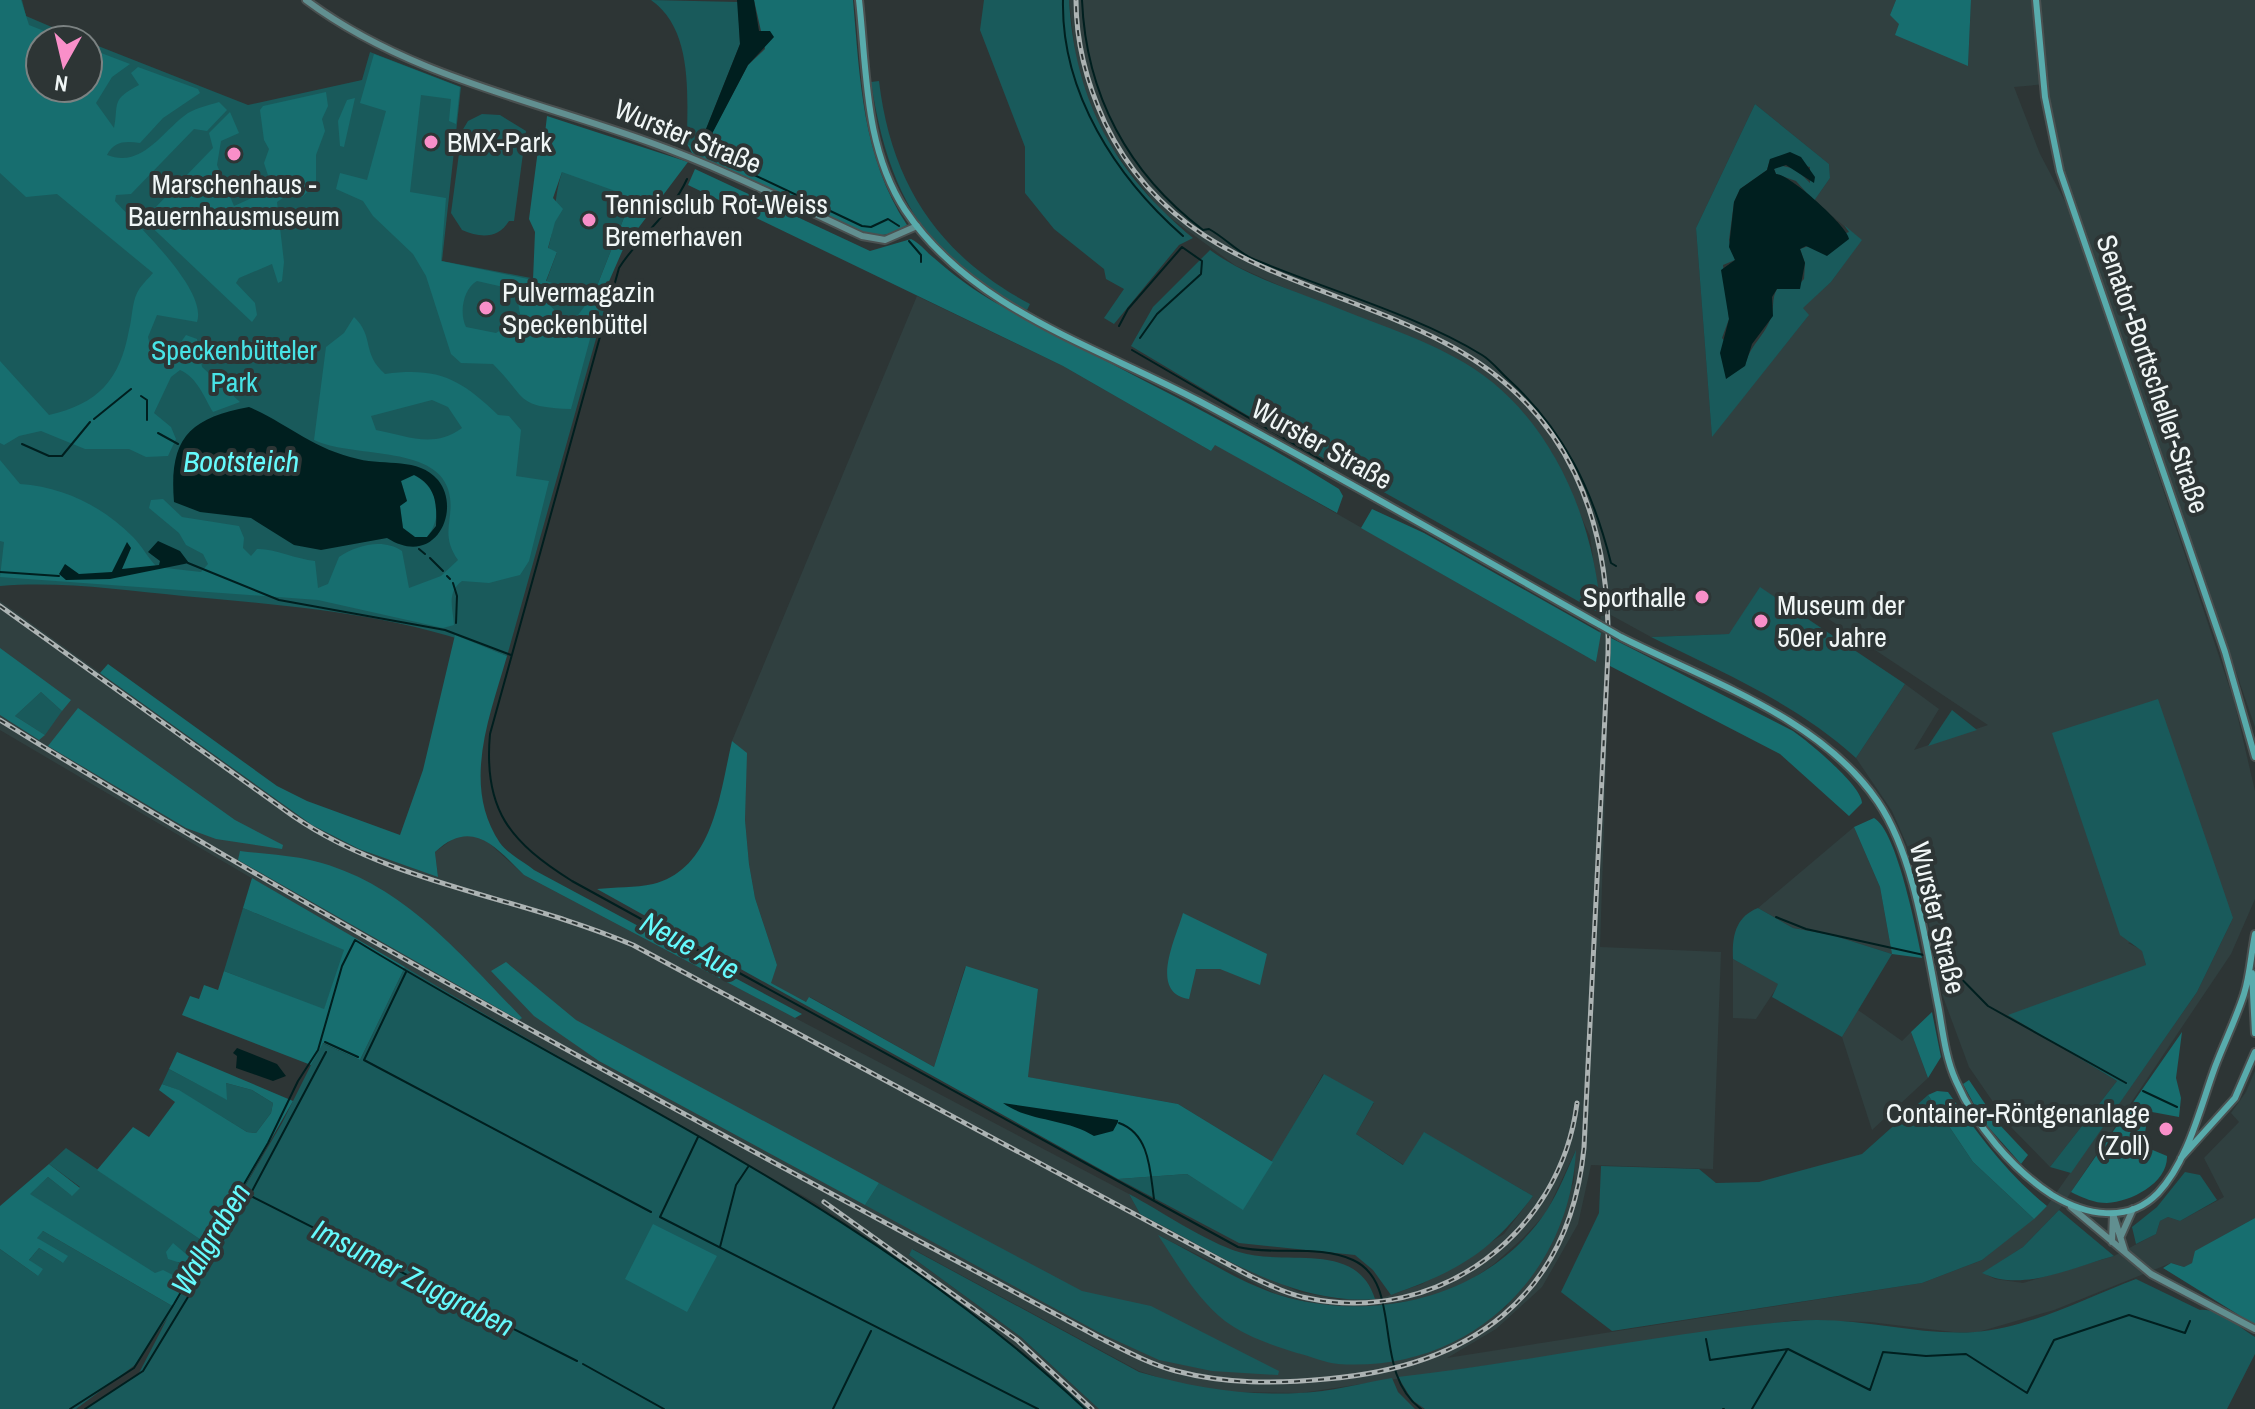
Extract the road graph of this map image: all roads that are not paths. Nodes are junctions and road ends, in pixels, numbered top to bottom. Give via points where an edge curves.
1 (306, 0) edge
2 (859, 0) edge
3 (2036, 0) edge
4 (917, 226) junction
5 (2255, 757) edge
6 (2255, 934) edge
7 (2255, 946) edge
8 (2255, 1033) edge
9 (2255, 1052) edge
10 (2181, 1158) junction
11 (2071, 1207) junction
12 (2133, 1209) junction
13 (2113, 1214) junction
14 (2121, 1236) junction
15 (2112, 1242) junction
16 (2125, 1252) junction
17 (2255, 1329) edge

1 - 4 street, Wurster Straße via 396,55 689,156 862,236 885,240
2 - 4 main road via 878,151
3 - 5 main road, Senator-Borttscheller-Straße via 2045,97 2060,171 2220,638
4 - 11 main road, Wurster Straße, bridge via 949,261 1001,301 1199,401 1621,637 1766,710 1846,765 1879,804 1901,850 1951,1065 1968,1106 2020,1168
6 - 10 main road via 2244,992
7 - 8 main road
9 - 10 main road via 2235,1098
10 - 12 main road via 2158,1193
11 - 13 main road, Wurster Straße
11 - 15 street, Wurster Straße
12 - 13 main road
12 - 14 street
13 - 14 street
13 - 15 street
14 - 16 street
15 - 16 street, Wurster Straße
16 - 17 street, Wurster Straße via 2161,1280

